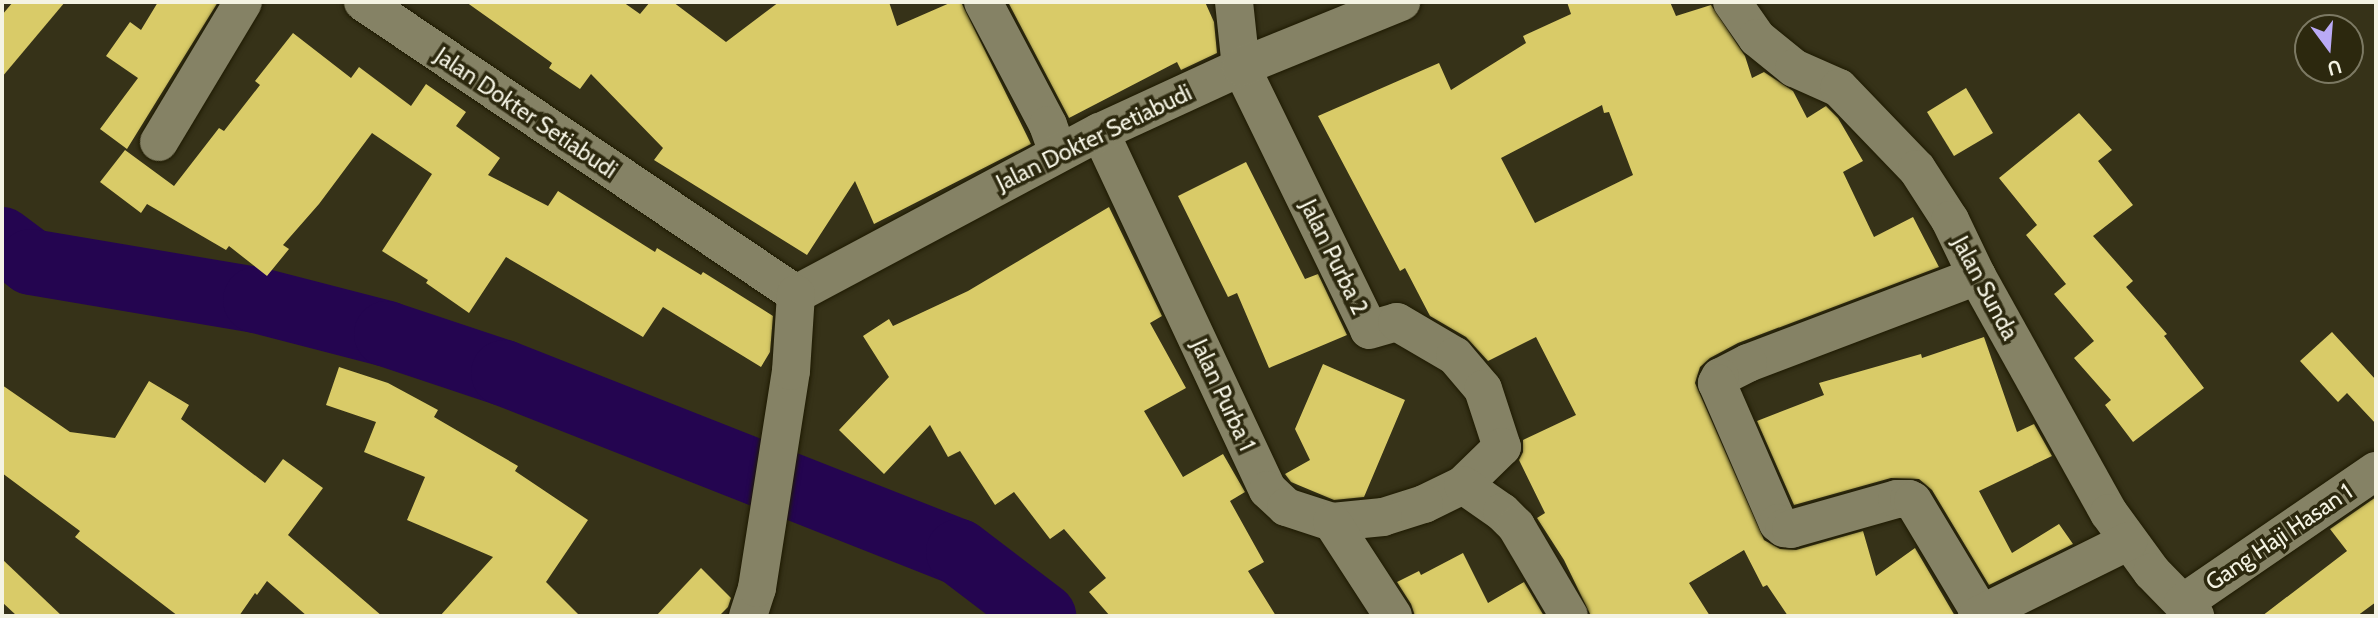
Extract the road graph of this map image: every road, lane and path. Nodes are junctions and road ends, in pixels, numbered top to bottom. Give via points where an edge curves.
1 (243, 2) edge
2 (363, 2) edge
3 (983, 2) edge
4 (1234, 2) edge
5 (1401, 2) edge
6 (1732, 2) edge
7 (1241, 67) junction
8 (1100, 132) junction
9 (159, 142) dead end
10 (1058, 153) junction
11 (1977, 276) junction
12 (796, 294) junction
13 (2376, 471) edge
14 (1463, 485) junction
15 (1332, 522) junction
16 (2129, 541) junction
17 (752, 602) edge
18 (2189, 609) edge
19 (1979, 615) edge
20 (1392, 616) edge
21 (1569, 616) edge

1 - 9 street
2 - 12 street, Jalan Dokter Setiabudi
3 - 10 street
4 - 7 street
5 - 7 street, Jalan Dokter Setiabudi
6 - 11 street, Jalan Sunda via 1757,38 1794,68 1839,88 1917,169 1950,220
7 - 8 street, Jalan Dokter Setiabudi
7 - 14 street, Jalan Purba 2 via 1369,330 1397,322 1455,356 1483,389 1502,447
8 - 10 street, Jalan Dokter Setiabudi
8 - 15 street, Jalan Purba 1 via 1268,490 1286,508
10 - 12 street, Jalan Dokter Setiabudi
11 - 16 street, Jalan Sunda
11 - 19 street via 1748,363 1717,383 1784,528 1897,499 1913,501
12 - 17 street via 791,371
13 - 18 street, Gang Haji Hasan 1
14 - 15 street via 1395,514
14 - 21 street via 1516,526
15 - 20 street
16 - 18 street, Jalan Sunda
16 - 19 street

